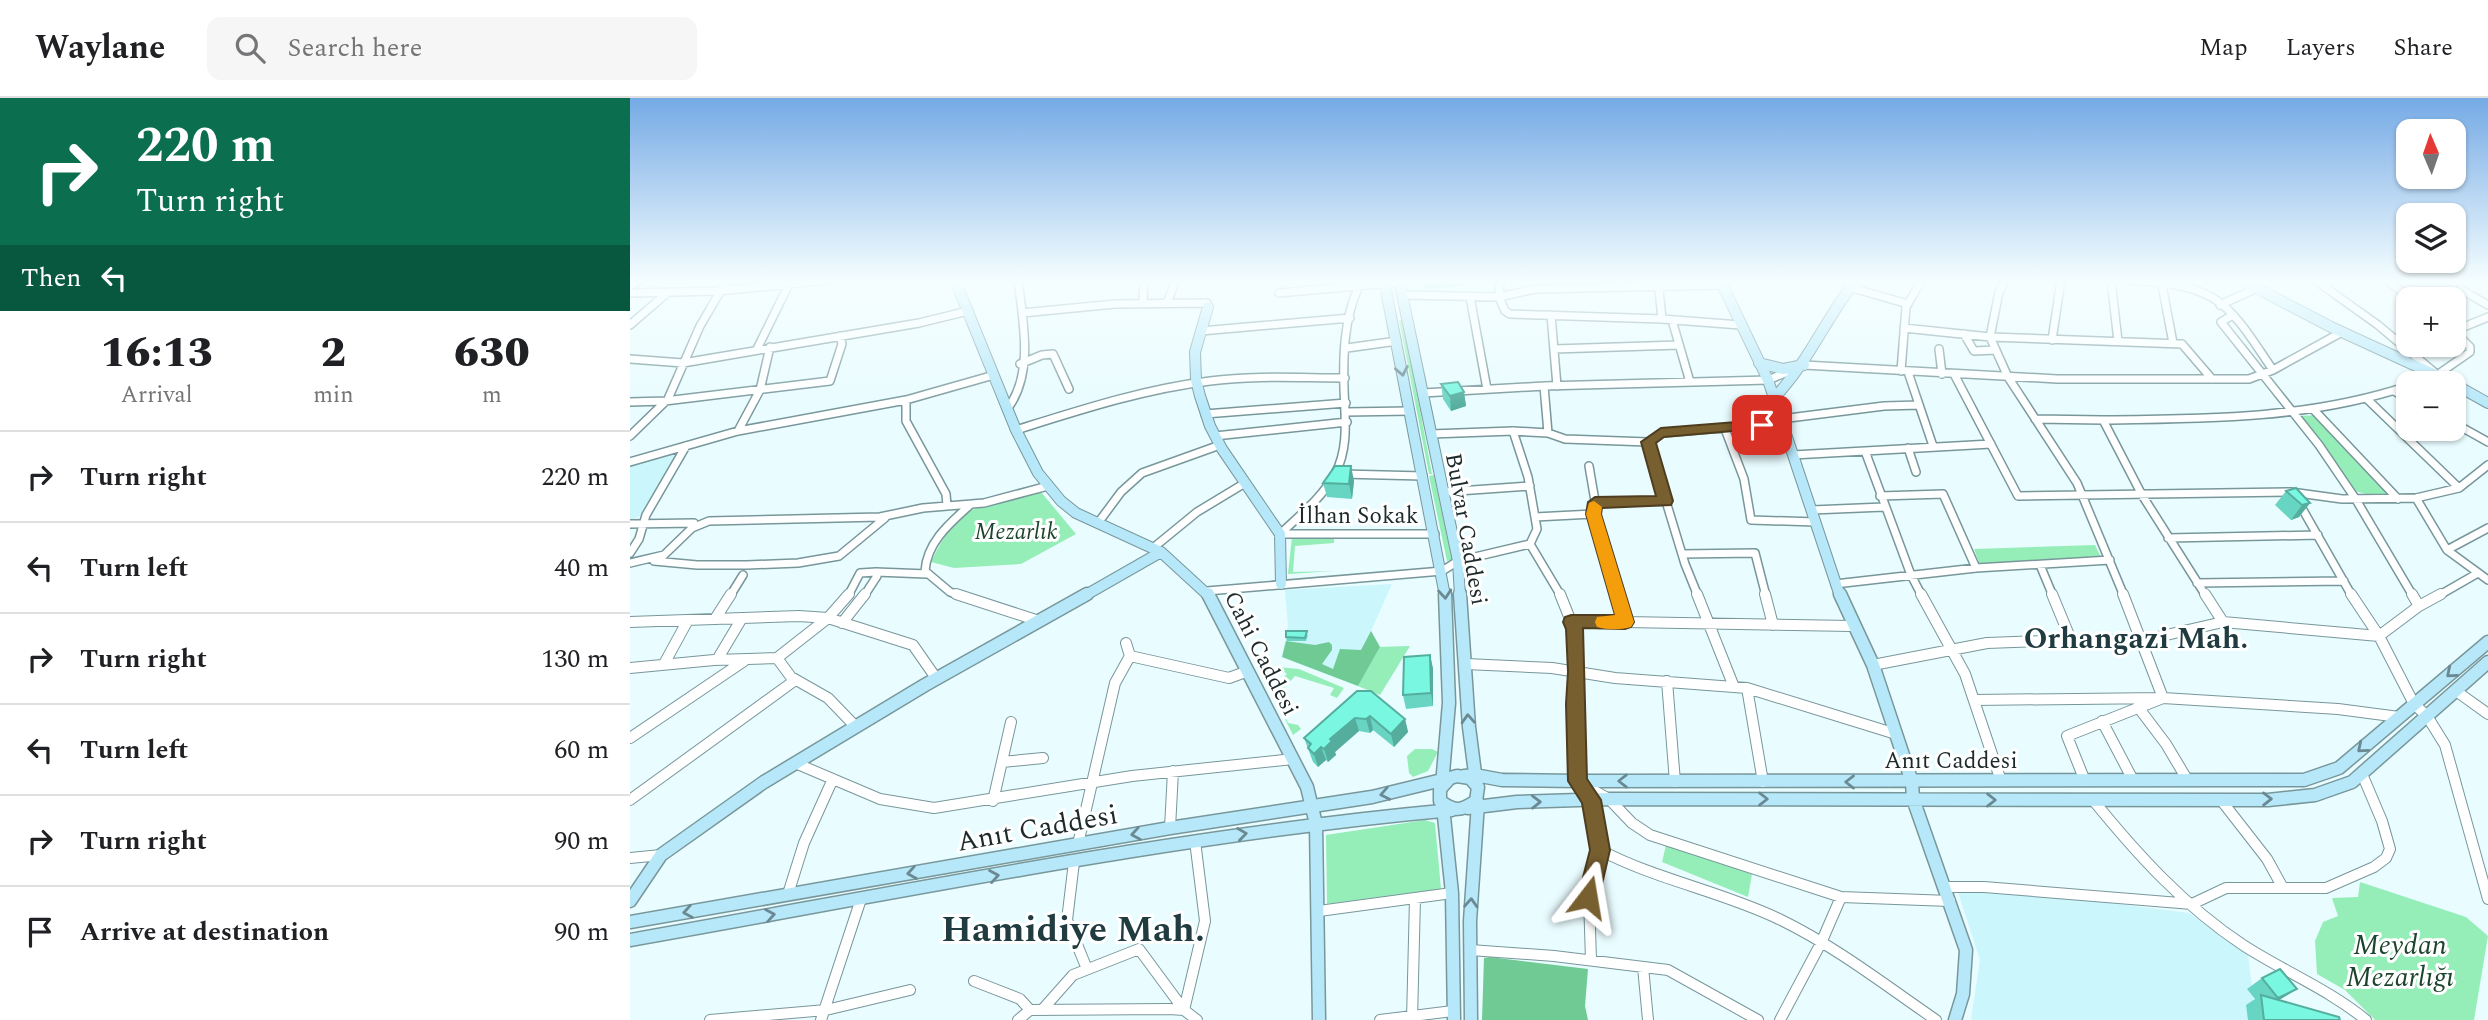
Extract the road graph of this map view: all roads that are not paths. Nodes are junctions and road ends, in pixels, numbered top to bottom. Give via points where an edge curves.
1 (703, 323) edge
2 (770, 323) edge
3 (919, 323) edge
4 (973, 323) edge
5 (1023, 323) edge
6 (1203, 323) edge
7 (1292, 323) edge
8 (1349, 323) edge
9 (1393, 323) edge
10 (1409, 323) edge
11 (1475, 323) edge
12 (1552, 323) edge
13 (1673, 323) edge
14 (1713, 323) edge
15 (1827, 323) edge
16 (1905, 323) edge
17 (1993, 323) edge
18 (2055, 323) edge
19 (2116, 323) edge
20 (2169, 323) edge
21 (2222, 323) edge
22 (2236, 323) edge
23 (2325, 323) edge
24 (2375, 323) edge
25 (1740, 325) joint
26 (1904, 328) junction
27 (1201, 331) junction
28 (2342, 332) junction
29 (1964, 334) junction
30 (840, 336) junction
31 (1990, 337) junction
32 (2052, 340) junction
33 (1397, 341) junction
34 (2118, 341) junction
35 (2173, 343) junction
36 (1679, 345) junction
37 (770, 347) junction
38 (1347, 348) junction
39 (757, 349) junction
40 (1554, 349) junction
41 (1939, 349) dead end
42 (1996, 350) junction
43 (2462, 357) edge
44 (630, 359) edge
45 (683, 363) junction
46 (1759, 363) junction
47 (1020, 364) junction
48 (1800, 365) junction
49 (2273, 370) junction
50 (2430, 371) edge
51 (2433, 371) edge
52 (2442, 371) edge
53 (1905, 372) junction
54 (1942, 374) junction
55 (1954, 374) junction
56 (994, 375) junction
57 (2261, 375) junction
58 (2008, 377) junction
59 (1345, 378) junction
60 (2212, 379) junction
61 (1768, 380) junction
62 (1690, 382) junction
63 (1196, 383) junction
64 (1544, 386) junction
65 (1557, 386) junction
66 (1069, 389) dead end
67 (1487, 389) junction
68 (760, 390) junction
69 (2466, 390) edge
70 (2394, 391) edge
71 (1423, 393) junction
72 (1774, 398) junction
73 (2367, 399) junction
74 (906, 400) junction
75 (665, 401) junction
76 (630, 402) edge
77 (2488, 403) edge
78 (1919, 405) junction
79 (1008, 408) junction
80 (1346, 408) junction
81 (2313, 409) junction
82 (1410, 411) junction
83 (2292, 413) junction
84 (1205, 414) junction
85 (2035, 419) junction
86 (2103, 420) junction
87 (1782, 421) junction
88 (1347, 422) junction
89 (1725, 429) junction
90 (1016, 430) junction
91 (2466, 430) edge
92 (738, 431) junction
93 (1513, 431) junction
94 (1548, 433) junction
95 (1431, 434) junction
96 (630, 436) edge
97 (1218, 440) junction
98 (1648, 442) junction
99 (2488, 442) edge
100 (1991, 444) junction
101 (686, 446) junction
102 (1933, 446) junction
103 (1908, 448) junction
104 (1865, 451) junction
105 (1793, 456) junction
106 (630, 462) edge
107 (2488, 465) edge
108 (1589, 466) dead end
109 (1916, 472) dead end
110 (1335, 474) junction
111 (1423, 476) junction
112 (1245, 483) junction
113 (1048, 486) junction
114 (1530, 486) junction
115 (2459, 488) junction
116 (1444, 492) junction
117 (2291, 492) junction
118 (2142, 495) junction
119 (1880, 496) junction
120 (2083, 496) junction
121 (2355, 498) junction
122 (2416, 498) junction
123 (2398, 499) junction
124 (1665, 501) junction
125 (1595, 502) junction
126 (970, 505) junction
127 (947, 506) junction
128 (1884, 507) junction
129 (1593, 514) junction
130 (887, 516) junction
131 (1814, 516) junction
132 (1535, 517) junction
133 (697, 523) junction
134 (1098, 523) junction
135 (630, 524) edge
136 (643, 524) junction
137 (2488, 528) edge
138 (1280, 534) junction
139 (1435, 534) junction
140 (2318, 535) junction
141 (2168, 538) junction
142 (1530, 544) junction
143 (1157, 550) junction
144 (2447, 550) junction
145 (630, 553) edge
146 (1682, 554) junction
147 (651, 560) junction
148 (1458, 561) junction
149 (2110, 561) junction
150 (630, 563) edge
151 (2040, 565) junction
152 (1976, 568) junction
153 (1442, 571) junction
154 (876, 572) junction
155 (2478, 573) junction
156 (927, 574) junction
157 (743, 575) dead end
158 (1911, 575) junction
159 (2488, 580) edge
160 (2344, 581) junction
161 (2197, 583) junction
162 (1281, 584) junction
163 (1835, 584) junction
164 (1207, 591) junction
165 (2419, 606) junction
166 (743, 618) junction
167 (828, 618) junction
168 (715, 619) junction
169 (688, 620) junction
170 (1039, 621) junction
171 (630, 622) edge
172 (1571, 622) junction
173 (1625, 622) junction
174 (2223, 622) junction
175 (842, 623) junction
176 (1711, 623) junction
177 (1773, 625) junction
178 (1852, 626) junction
179 (2379, 636) junction
180 (2071, 640) junction
181 (2140, 641) junction
182 (2488, 642) edge
183 (1126, 643) dead end
184 (1951, 648) junction
185 (1130, 656) junction
186 (777, 658) junction
187 (717, 660) junction
188 (744, 661) junction
189 (2488, 662) edge
190 (664, 664) junction
191 (1466, 664) junction
192 (1873, 665) junction
193 (630, 667) edge
194 (1248, 671) junction
195 (1577, 672) junction
196 (936, 678) junction
197 (794, 681) junction
198 (1667, 681) junction
199 (1734, 687) junction
200 (1747, 688) junction
201 (2456, 691) junction
202 (2163, 698) junction
203 (1974, 700) junction
204 (2414, 704) junction
205 (2138, 707) junction
206 (2488, 714) edge
207 (2427, 716) junction
208 (2399, 717) junction
209 (2102, 721) junction
210 (1012, 722) dead end
211 (647, 726) junction
212 (630, 727) edge
213 (856, 727) junction
214 (1896, 734) junction
215 (630, 738) edge
216 (1043, 758) dead end
217 (1293, 759) junction
218 (1002, 762) junction
219 (795, 763) junction
220 (1173, 771) junction
221 (2362, 774) junction
222 (832, 780) junction
223 (2133, 780) junction
224 (1577, 781) junction
225 (2001, 781) junction
226 (2085, 781) junction
227 (2188, 781) junction
228 (1675, 782) junction
229 (1763, 782) junction
230 (1912, 782) junction
231 (1092, 783) junction
232 (1464, 788) junction
233 (1609, 799) junction
234 (1913, 799) junction
235 (630, 800) edge
236 (1591, 800) junction
237 (2093, 800) junction
238 (2221, 800) junction
239 (993, 801) junction
240 (1312, 806) junction
241 (1446, 809) junction
242 (1316, 824) junction
243 (1170, 828) junction
244 (1195, 841) junction
245 (1078, 844) junction
246 (1600, 850) junction
247 (661, 855) junction
248 (630, 858) edge
249 (1074, 862) junction
250 (1946, 887) junction
251 (2283, 888) junction
252 (1452, 892) junction
253 (788, 894) junction
254 (1841, 897) junction
255 (1415, 898) junction
256 (861, 899) junction
257 (2488, 899) edge
258 (630, 901) edge
259 (1950, 901) junction
260 (2192, 904) junction
261 (1319, 911) junction
262 (630, 922) edge
263 (630, 940) edge
264 (1821, 943) junction
265 (1470, 950) junction
266 (1591, 960) junction
267 (1643, 967) junction
268 (1087, 969) junction
269 (974, 981) dead end
270 (910, 990) dead end
271 (1030, 1010) junction
272 (1042, 1010) junction
273 (1184, 1010) junction
274 (823, 1015) edge
275 (1453, 1016) edge
276 (756, 1018) edge
277 (1413, 1018) edge
278 (710, 1020) edge
279 (1018, 1020) edge
280 (1197, 1020) edge
281 (1319, 1020) edge
282 (1380, 1020) edge
283 (1471, 1020) edge
284 (1648, 1020) edge
285 (1758, 1020) edge
286 (1780, 1020) edge
287 (1936, 1020) edge
288 (1955, 1020) edge
289 (2366, 1020) edge

1 - 45 street
2 - 39 street
3 - 30 street
4 - 56 main road, Cahi Caddesi
5 - 47 street
6 - 27 main road
7 - 27 street
8 - 38 street
9 - 33 main road
10 - 71 main road, Bulvar Caddesi
11 - 67 street
12 - 40 street
13 - 36 street
14 - 25 street
15 - 48 main road
16 - 26 street
17 - 31 street
18 - 32 street
19 - 34 street
20 - 35 street
21 - 57 street
22 - 49 street
23 - 28 main road
24 - 51 street
25 - 46 main road
26 - 29 street
26 - 53 street
27 - 63 main road via 1195,352
28 - 49 street
28 - 50 main road
29 - 31 street
29 - 42 street via 1974,351
30 - 37 street
30 - 68 street via 842,344 830,381
31 - 32 street
31 - 42 street
32 - 34 street
33 - 38 street
33 -> 82 main road
34 - 35 street
35 - 60 street via 2182,344
36 - 40 street
36 - 62 street
37 - 39 street
37 - 68 street
38 - 59 street
39 - 45 street
40 - 65 street
41 - 54 street
42 - 58 street
43 - 52 street
44 - 45 street
45 - 75 street
46 - 48 main road via 1783,369
46 - 61 main road
47 - 66 street via 1053,354
47 - 79 street via 1018,393
48 - 53 street
48 - 61 street
48 - 72 main road
49 - 57 street
53 - 54 street
53 - 78 street
54 - 55 street
55 - 58 street
55 - 100 street
56 - 74 street
56 - 79 main road, Cahi Caddesi
57 - 60 street
57 - 83 street
58 - 60 street
58 - 85 street
59 - 63 street via 1257,377
59 - 80 street
61 - 62 street
61 - 72 main road
62 - 65 street
63 - 84 main road
63 - 90 street
64 - 65 street
64 - 67 street
64 - 94 street
67 - 71 street
68 - 75 street
68 - 92 street
69 - 77 main road
70 - 73 street
71 - 95 main road, Bulvar Caddesi
72 - 87 main road
73 - 81 street
73 - 115 street
74 - 92 street
74 - 127 street via 906,421 946,494
75 - 76 street
75 - 96 street
78 - 87 street
78 - 102 street
79 - 90 main road, Cahi Caddesi
80 - 82 street
80 - 84 street
80 - 88 street
81 - 83 street
81 - 123 street
82 - 111 main road
83 - 86 street
83 - 121 street
84 - 97 main road
85 - 86 street
85 - 120 street
86 - 118 street
87 - 89 street
87 - 105 main road
88 - 97 street
88 - 110 street
89 - 98 street via 1661,433
89 - 131 street via 1744,480 1751,520
90 - 113 main road, Cahi Caddesi
91 - 99 street
92 - 101 street
93 - 94 street
93 - 95 street
93 - 114 street
94 - 98 street via 1565,439
95 - 116 main road, Bulvar Caddesi
97 - 112 main road
97 - 134 street via 1142,473
98 - 124 street
100 - 102 street
100 - 120 street via 2018,496
101 - 106 street
101 - 136 street
102 - 103 street
103 - 104 street
103 - 109 street
104 - 105 street
104 - 119 street
105 - 131 main road
107 - 115 street
108 - 125 street
110 - 111 street
110 - 138 street
111 - 139 main road
112 - 138 main road
112 - 143 street via 1186,518
113 - 126 street
113 - 134 main road, Cahi Caddesi via 1067,506
114 - 116 street
114 - 132 street
115 - 122 street
116 - 148 main road, Bulvar Caddesi
117 - 118 street
117 - 121 street
117 - 140 street
118 - 120 street
118 - 141 street
119 - 128 street
119 - 152 street via 1943,494
120 - 149 street
121 - 123 street
121 - 165 street
122 - 123 street
122 - 144 street
124 - 125 street
124 - 146 street
125 - 129 street
126 - 127 street
126 - 156 street via 948,524 924,563
127 - 130 street
128 - 131 street
128 - 158 street
129 - 132 street
129 - 173 street
130 - 133 street
130 - 147 street via 839,556 747,565
131 - 163 main road
132 - 142 street via 1537,529
133 - 136 street
133 - 147 street via 684,531 675,547
134 - 143 main road, Cahi Caddesi
135 - 136 street
136 - 145 street
137 - 144 street
138 - 139 street, İlhan Sokak
138 - 162 main road
139 - 153 main road
140 - 141 street
140 - 160 street
141 - 161 street
142 - 148 street
142 - 172 street
143 - 164 main road, Cahi Caddesi
143 - 170 main road
144 - 155 street
146 - 176 street
146 - 177 street via 1755,553
147 - 150 street
148 - 153 street
148 - 191 main road, Bulvar Caddesi
149 - 151 street
149 - 181 street
151 - 152 street
151 - 180 street
152 - 158 street
153 - 162 street
153 -> 232 main road via 1449,703
154 - 156 street
154 - 167 street via 860,573
154 - 175 street via 869,590
155 - 159 street
155 - 165 street
156 - 170 street via 950,592
157 - 168 street
158 - 163 street
158 - 184 street
160 - 161 street
160 - 179 street
161 - 174 street
162 - 164 street
163 - 178 main road
164 - 194 main road, Cahi Caddesi
165 - 179 street
166 - 167 street
166 - 168 street
166 - 187 street
167 - 175 street
167 - 186 street
168 - 169 street
169 - 171 street
169 - 190 street
170 - 196 main road
172 - 173 street
172 - 195 street
173 - 176 street
174 - 179 street
174 - 181 street
175 - 196 street via 913,645
176 - 177 street
176 - 199 street
177 - 178 street
178 - 192 main road
179 - 204 street
180 - 181 street
180 - 184 street
181 - 202 street
182 -> 204 main road, Anıt Caddesi
183 - 185 street
184 - 192 street
184 - 203 street
185 - 194 street via 1229,678
185 - 231 street via 1115,683
186 - 188 street
186 - 197 street
187 - 188 street
187 - 190 street
188 - 211 street
189 - 201 main road
190 - 193 street
191 - 195 street
232 -> 191 main road, Bulvar Caddesi via 1469,727
192 - 214 main road
194 - 217 main road, Cahi Caddesi
195 - 198 street
195 - 224 street
196 - 213 main road
197 - 213 street via 826,695
197 - 235 street
198 - 199 street
198 - 228 street
199 - 200 street
200 - 214 street
200 - 229 street
201 - 206 street
201 - 207 main road
202 - 203 street
202 - 205 street
202 - 208 street
203 - 225 street
204 - 207 street
204 - 208 main road, Anıt Caddesi
205 - 209 street
205 - 227 street
207 - 221 main road
207 - 257 street via 2445,745
208 -> 227 main road, Anıt Caddesi via 2339,768 2317,777 2289,782
209 - 223 street
209 - 226 street via 2067,736
210 - 218 street
211 - 212 street
211 - 215 street
213 - 219 main road
214 - 230 main road
216 - 218 street
217 - 220 street
217 - 240 main road, Cahi Caddesi
218 - 239 street
219 - 222 street
219 - 247 main road
220 - 231 street
220 - 243 street
238 -> 221 main road via 2304,797 2340,789
221 - 251 street via 2385,831 2390,849 2386,858 2326,888
222 - 239 street via 904,808
222 - 253 street
223 - 226 main road, Anıt Caddesi
223 - 227 main road, Anıt Caddesi
228 -> 224 main road, Anıt Caddesi
224 - 232 main road, Anıt Caddesi via 1502,780
224 - 233 street
224 - 236 street
225 - 226 main road, Anıt Caddesi
225 - 230 main road, Anıt Caddesi
228 - 229 main road, Anıt Caddesi
230 -> 229 main road, Anıt Caddesi
230 - 234 main road
231 - 239 street
231 - 245 street
232 -> 236 main road via 1517,802
232 -> 240 main road, Anıt Caddesi via 1391,793
232 - 241 main road
232 - 241 main road via 1439,797
265 -> 232 main road
233 -> 234 main road
233 - 236 main road
233 - 254 street via 1650,835
234 -> 237 main road
234 - 250 main road
236 - 246 street
237 - 238 main road
237 - 260 street via 2124,840
238 - 251 street via 2267,859
240 - 242 main road, Cahi Caddesi
240 - 243 main road, Anıt Caddesi
241 - 242 main road
241 - 252 main road
244 -> 242 main road
242 - 261 main road, Cahi Caddesi
243 -> 245 main road, Anıt Caddesi
244 - 249 main road
244 - 273 street via 1205,921
245 -> 253 main road, Anıt Caddesi
246 - 264 street via 1757,909
246 - 266 street via 1588,897
247 - 248 street
247 - 258 main road
256 -> 249 main road
249 - 268 street via 1067,920
250 - 259 main road
250 - 260 street
251 - 260 street via 2226,888
252 - 255 street
252 - 275 main road
253 -> 262 main road, Anıt Caddesi
254 - 259 street
254 - 264 street
255 - 261 street
255 - 277 street
263 -> 256 main road
256 - 274 street
259 - 288 main road via 1966,950 1963,994
260 - 289 street via 2240,943 2346,1003
261 - 281 main road, Cahi Caddesi
264 - 286 street
264 - 287 street
265 - 266 street
265 - 283 main road
266 - 267 street
267 - 284 street
267 - 285 street via 1668,970
268 - 272 street via 1073,975
268 - 273 street via 1139,948
269 - 271 street via 1020,999
270 - 274 street
271 - 272 street
271 - 279 street
272 - 273 street
273 - 280 street
274 - 276 street
275 - 277 street
276 - 278 street
277 - 282 street

